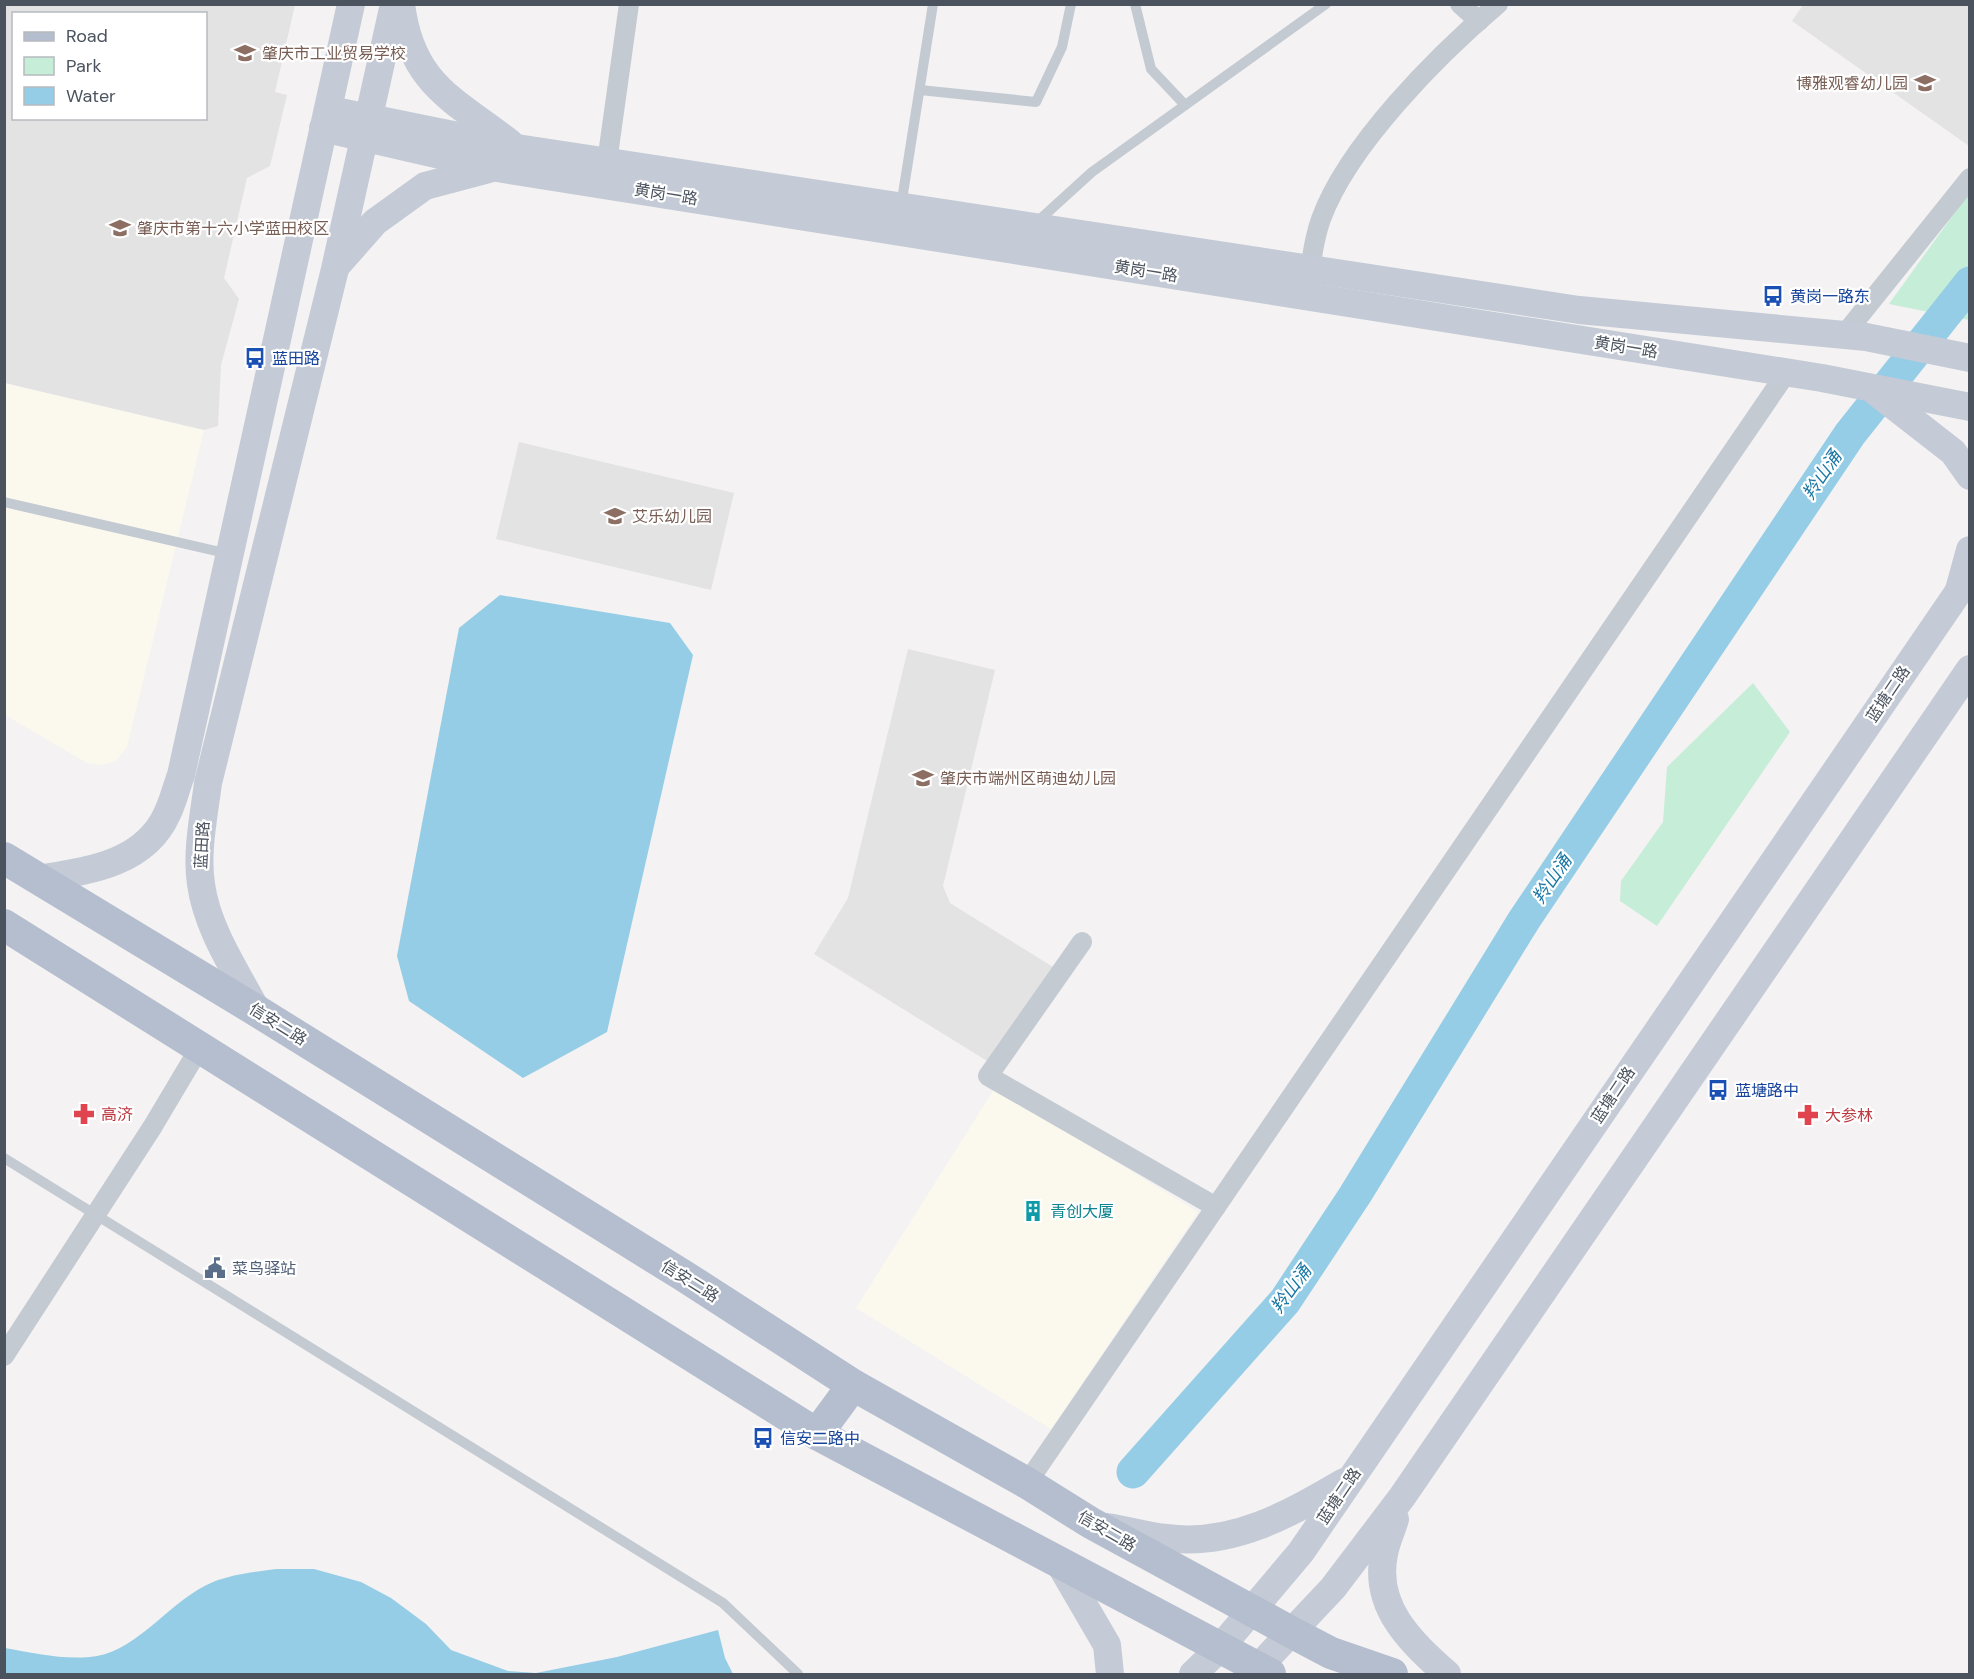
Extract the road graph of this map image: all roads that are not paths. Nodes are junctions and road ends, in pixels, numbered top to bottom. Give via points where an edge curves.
1 (351, 4) edge
2 (394, 4) edge
3 (401, 4) edge
4 (933, 4) edge
5 (1071, 4) edge
6 (1135, 4) edge
7 (1326, 4) edge
8 (1460, 4) edge
9 (1498, 4) edge
10 (630, 6) edge
11 (1479, 21) junction
12 (920, 90) junction
13 (1185, 105) junction
14 (325, 119) junction
15 (367, 128) junction
16 (507, 158) junction
17 (607, 162) junction
18 (1970, 178) edge
19 (901, 206) junction
20 (1032, 226) junction
21 (335, 269) junction
22 (1309, 283) junction
23 (1855, 336) junction
24 (1970, 358) edge
25 (1787, 372) junction
26 (1870, 387) junction
27 (1959, 404) edge
28 (1970, 476) edge
29 (4, 502) edge
30 (1970, 550) edge
31 (230, 554) junction
32 (1964, 583) edge
33 (1970, 669) edge
34 (4, 858) edge
35 (37, 879) junction
36 (4, 925) edge
37 (1082, 942) dead end
38 (257, 1011) junction
39 (200, 1047) junction
40 (4, 1158) edge
41 (1216, 1207) junction
42 (96, 1215) junction
43 (4, 1356) edge
44 (853, 1385) junction
45 (817, 1434) junction
46 (1351, 1478) junction
47 (1028, 1483) junction
48 (1402, 1497) junction
49 (1091, 1523) junction
50 (1061, 1566) junction
51 (1252, 1611) junction
52 (1291, 1632) junction
53 (1220, 1648) junction
54 (1260, 1673) edge
55 (798, 1674) edge
56 (1110, 1674) edge
57 (1192, 1674) edge
58 (1392, 1674) edge
59 (1447, 1674) edge

1 - 14 main road
2 - 15 main road, 蓝田路
3 - 16 main road via 404,26 428,78
4 - 12 lane
5 - 12 lane via 1062,48 1036,102
6 - 13 lane via 1151,69
7 - 13 lane
8 - 11 street
9 - 11 street
10 - 17 street
11 - 22 street via 1382,121 1339,181 1322,217
12 - 19 lane
13 - 20 lane via 1092,172
14 - 15 main road, 黄岗一路
14 - 31 main road
15 - 16 main road, 黄岗一路
15 - 21 main road, 蓝田路
16 - 17 main road, 黄岗一路
16 - 21 main road via 425,186 375,222
16 - 22 main road, 黄岗一路
17 - 19 main road, 黄岗一路
18 - 23 street
19 - 20 main road, 黄岗一路
20 - 22 main road, 黄岗一路
21 - 38 main road, 蓝田路 via 211,771 202,825 200,883 208,915
22 - 23 main road, 黄岗一路
22 - 25 main road, 黄岗一路
23 - 24 main road, 黄岗一路
25 - 26 main road, 黄岗一路
25 - 41 street
26 - 27 main road, 黄岗一路
26 - 28 main road via 1930,431 1953,452
29 - 31 lane
30 - 32 main road, 蓝塘二路
31 - 35 main road via 181,775 167,815 136,852 90,871
32 - 46 main road, 蓝塘二路
33 - 48 main road
34 - 35 main road, 信安二路
35 - 38 main road, 信安二路
36 - 39 main road
37 - 41 street via 988,1076
38 - 44 main road, 信安二路
39 - 42 street
39 - 45 main road
40 - 42 lane
41 - 47 street
42 - 43 street
42 - 55 lane via 723,1603
44 - 45 main road
44 - 47 main road, 信安二路
45 - 50 main road
46 - 49 main road via 1274,1522 1233,1535 1167,1539
46 - 51 main road, 蓝塘二路 via 1301,1552
47 - 49 main road, 信安二路
48 - 52 main road via 1333,1588
48 - 59 main road via 1384,1554 1386,1599 1399,1627
49 - 51 main road, 信安二路
50 - 53 main road
50 - 56 main road via 1107,1645
51 - 52 main road, 信安二路
51 - 53 main road, 蓝塘二路
52 - 54 main road
52 - 58 main road, 信安二路 via 1330,1653
53 - 54 main road
53 - 57 main road, 蓝塘二路

